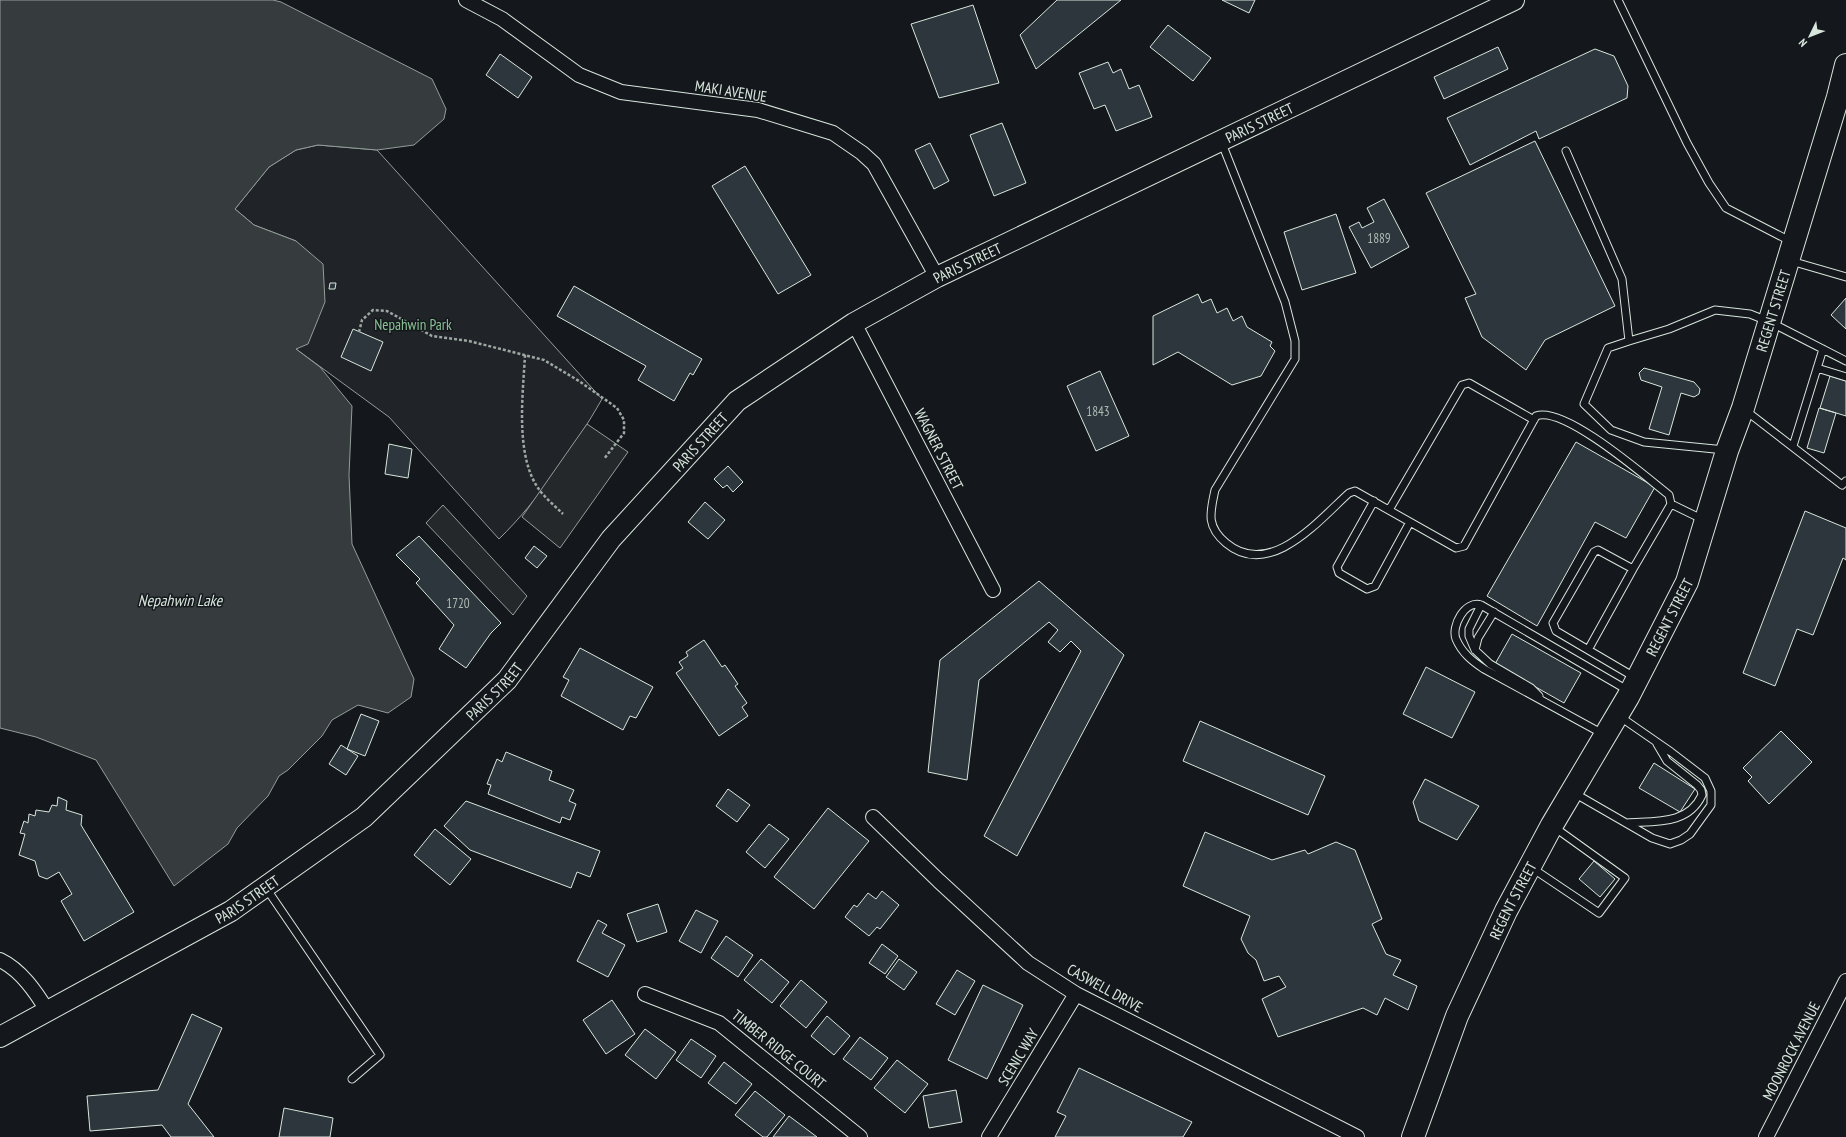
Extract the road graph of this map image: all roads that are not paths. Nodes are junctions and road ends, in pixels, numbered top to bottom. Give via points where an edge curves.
1 (466, 0) edge
2 (1514, 0) edge
3 (1618, 0) edge
4 (1846, 65) edge
5 (1842, 99) edge
6 (1221, 141) junction
7 (1566, 151) dead end
8 (1791, 251) junction
9 (937, 277) junction
10 (1846, 277) edge
11 (1770, 322) junction
12 (854, 323) junction
13 (1629, 341) junction
14 (1823, 349) junction
15 (1846, 361) edge
16 (1817, 368) junction
17 (1846, 377) edge
18 (1743, 408) junction
19 (1534, 420) junction
20 (1793, 446) junction
21 (1727, 451) junction
22 (1846, 481) edge
23 (1374, 501) junction
24 (1671, 504) junction
25 (1389, 510) junction
26 (1706, 521) junction
27 (1410, 522) junction
28 (1633, 569) junction
29 (993, 590) dead end
30 (1482, 604) junction
31 (1494, 612) junction
32 (1475, 650) junction
33 (1588, 650) junction
34 (1634, 686) junction
35 (1545, 702) junction
36 (1618, 715) junction
37 (1606, 735) junction
38 (1656, 741) junction
39 (1572, 792) junction
40 (873, 817) dead end
41 (1627, 824) junction
42 (1552, 826) junction
43 (1530, 867) junction
44 (265, 886) junction
45 (0, 960) edge
46 (1846, 981) edge
47 (645, 994) dead end
48 (1076, 994) junction
49 (48, 1012) junction
50 (0, 1037) edge
51 (352, 1079) dead end
52 (1771, 1136) edge
53 (860, 1137) edge
54 (989, 1137) edge
55 (1357, 1137) edge
56 (1413, 1137) edge

1 - 9 street, MAKI AVENUE via 502,20 579,75 621,92 758,110 832,133 874,164
2 - 6 main road, PARIS STREET
3 - 8 lane via 1687,143 1726,208
4 - 5 main road, REGENT STREET
5 - 8 main road, REGENT STREET
6 - 9 main road, PARIS STREET
6 - 23 lane via 1285,302 1296,340 1294,359 1215,490 1210,515 1213,526 1220,538 1229,545 1259,555 1276,552 1291,544 1349,492 1355,491
7 - 13 lane via 1622,279
8 - 10 lane
8 - 11 main road, REGENT STREET
9 - 12 main road, PARIS STREET
11 - 13 lane via 1750,314 1716,310 1669,329
11 - 14 lane
11 - 18 main road, REGENT STREET
12 - 29 street, WAGNER STREET
12 - 44 main road, PARIS STREET via 737,401 611,539 507,680 364,817
13 - 21 lane via 1608,348 1584,404 1611,430 1644,442
14 - 15 lane
14 - 16 lane
16 - 17 lane
16 - 20 lane
18 - 20 lane
18 - 21 main road, REGENT STREET
19 - 24 lane via 1540,415 1557,416 1605,444 1669,495
19 - 25 lane via 1469,383 1462,385
19 - 27 lane via 1464,546 1456,548
20 - 22 lane via 1842,485
21 - 26 main road, REGENT STREET
23 - 25 lane
23 - 27 lane via 1337,567 1339,573 1366,589 1375,586
24 - 26 lane
24 - 28 lane
25 - 27 lane
26 - 34 main road, REGENT STREET via 1688,582
28 - 33 lane
28 - 33 lane via 1598,550 1594,552 1553,623 1556,631
30 - 31 lane
30 - 32 lane via 1469,629
30 - 35 lane via 1476,603 1466,607 1458,620 1455,637 1461,649 1484,669
31 - 32 lane via 1478,638
31 - 34 lane
32 - 35 lane via 1490,664 1531,688
33 - 34 lane
34 - 36 main road, REGENT STREET
35 - 37 lane
36 - 37 main road, REGENT STREET
36 - 38 lane
37 - 39 main road, REGENT STREET
38 - 41 lane via 1667,761 1701,790 1702,795 1691,812 1681,817
38 - 41 lane via 1705,778 1711,791 1711,805 1690,834 1670,844 1660,842
39 - 41 lane
39 - 42 main road, REGENT STREET
40 - 48 street, CASWELL DRIVE via 939,882 1028,963
42 - 43 main road, REGENT STREET
42 - 43 lane via 1625,878 1599,913
43 - 56 main road, REGENT STREET via 1506,911 1457,1016
44 - 49 main road, PARIS STREET via 231,911
44 - 51 lane via 380,1055
45 - 49 street via 8,964 35,990
46 - 52 street, MOONROCK AVENUE
47 - 53 street, TIMBER RIDGE COURT via 720,1023
48 - 54 street, SCENIC WAY
48 - 55 street, CASWELL DRIVE
49 - 50 main road, PARIS STREET

